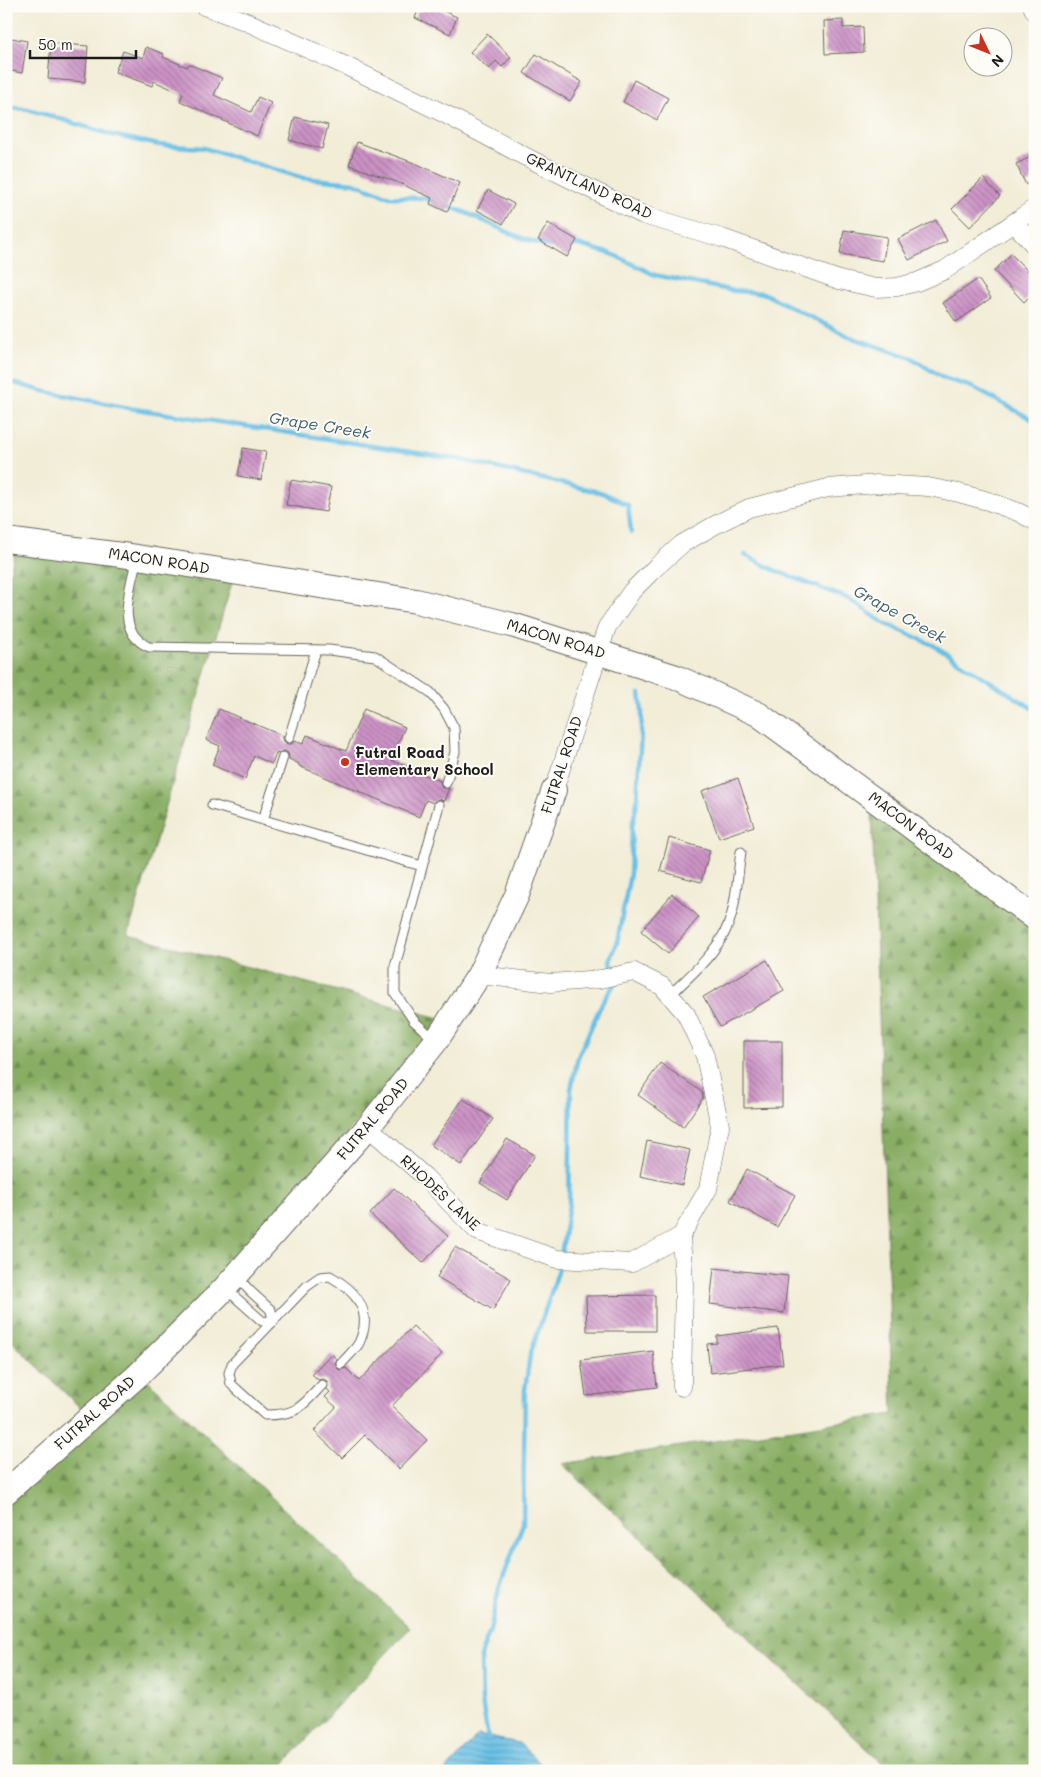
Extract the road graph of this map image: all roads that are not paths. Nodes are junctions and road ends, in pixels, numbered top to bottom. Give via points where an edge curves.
1 (204, 6) edge
2 (1032, 6) edge
3 (1035, 12) edge
4 (1035, 208) edge
5 (1014, 222) junction
6 (1035, 246) edge
7 (1035, 521) edge
8 (6, 540) edge
9 (137, 557) junction
10 (316, 650) junction
11 (599, 652) junction
12 (289, 738) dead end
13 (283, 757) dead end
14 (446, 783) dead end
15 (554, 790) joint
16 (212, 805) dead end
17 (439, 805) dead end
18 (263, 820) junction
19 (741, 852) dead end
20 (422, 866) junction
21 (1035, 918) edge
22 (480, 975) junction
23 (670, 995) junction
24 (436, 1041) junction
25 (368, 1127) junction
26 (681, 1236) junction
27 (230, 1282) junction
28 (273, 1322) junction
29 (341, 1364) dead end
30 (322, 1385) dead end
31 (682, 1386) dead end
32 (6, 1492) edge

1 - 5 street, GRANTLAND ROAD via 346,66 643,215 722,238 839,280 876,288 916,282 945,270
2 - 3 street
4 - 5 street, GRANTLAND ROAD
5 - 6 street
7 - 11 street, FUTRAL ROAD via 960,493 878,484 828,488 749,508 682,544 655,568 618,611
8 - 9 main road, MACON ROAD
9 - 10 lane via 126,615 130,630 139,643 149,647
9 - 11 main road, MACON ROAD via 416,601 512,625
10 - 12 lane
10 - 14 lane via 375,656 430,692 454,728 455,752
11 - 15 street, FUTRAL ROAD
11 - 21 main road, MACON ROAD via 676,677 758,714
13 - 18 lane
15 - 22 main road, FUTRAL ROAD via 517,895
16 - 18 lane
17 - 20 lane
18 - 20 lane
19 - 23 lane via 732,915 723,936 704,962
20 - 24 lane via 395,966 395,992 414,1021
22 - 23 street via 551,983 601,979 634,972 662,986
22 - 24 main road, FUTRAL ROAD
23 - 26 street via 686,1014 705,1056 720,1126 708,1189
24 - 25 main road, FUTRAL ROAD
25 - 26 street, RHODES LANE via 477,1231 557,1258 632,1263
25 - 27 main road, FUTRAL ROAD
26 - 31 street via 684,1284
27 - 28 lane via 262,1321
27 - 28 lane via 250,1291 271,1310
27 - 32 main road, FUTRAL ROAD via 137,1376
28 - 29 lane via 320,1277 330,1276 340,1282 360,1301 364,1327 358,1344
28 - 30 lane via 232,1364 229,1372 231,1384 265,1415 298,1410

